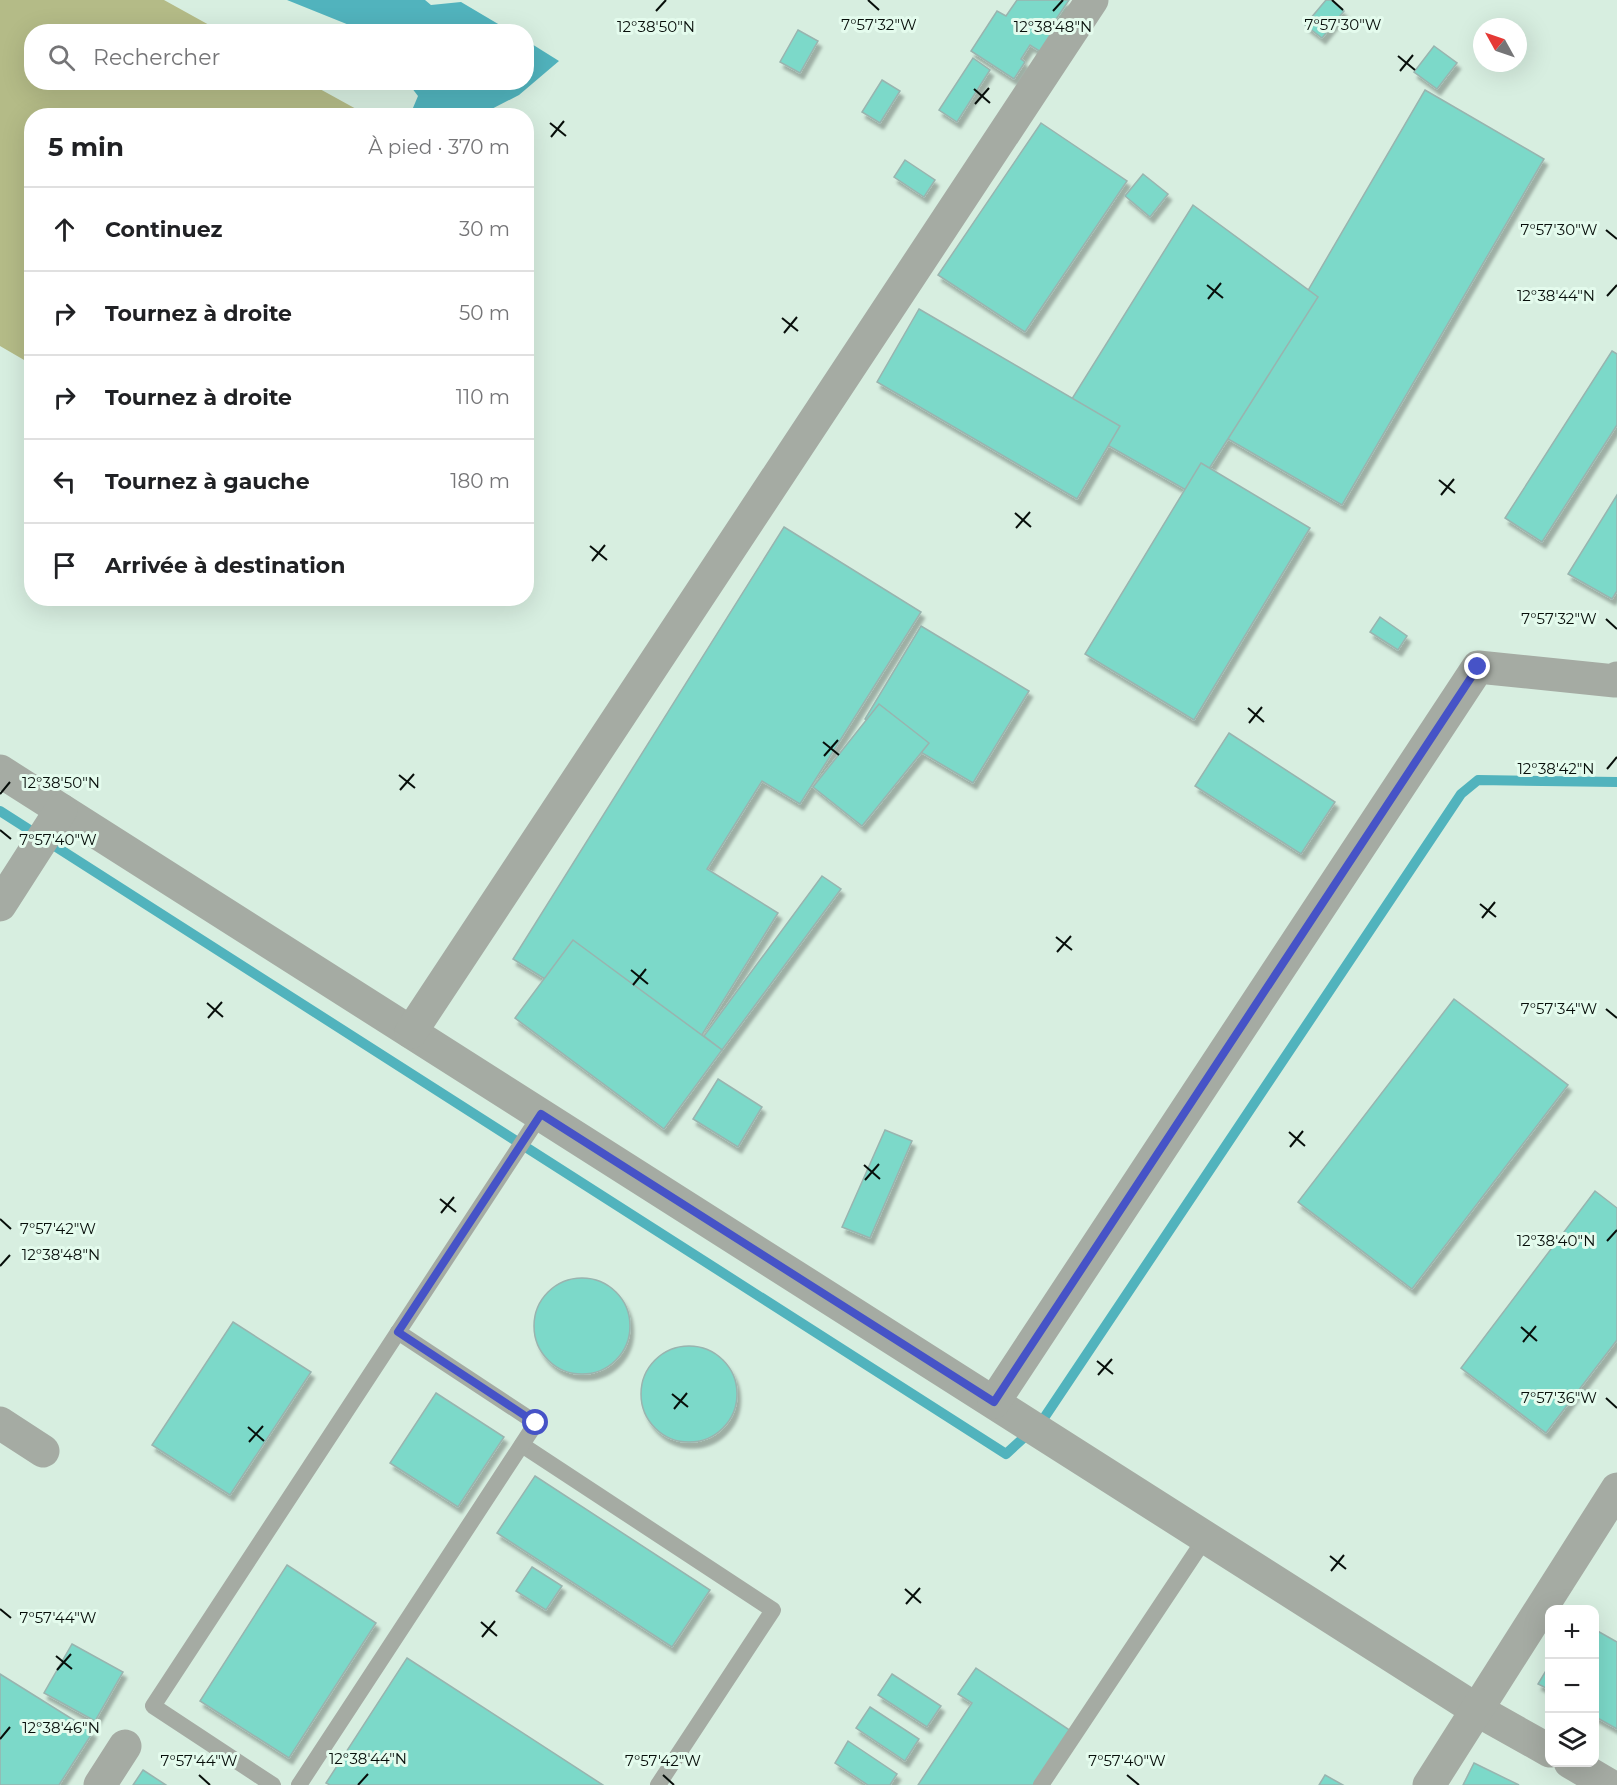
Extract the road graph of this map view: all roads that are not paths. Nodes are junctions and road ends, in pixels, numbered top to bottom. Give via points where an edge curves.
1 (1092, 0) edge
2 (1617, 678) edge
3 (0, 771) edge
4 (61, 810) junction
5 (0, 904) edge
6 (411, 1032) junction
7 (541, 1114) junction
8 (398, 1332) junction
9 (994, 1402) junction
10 (0, 1423) edge
11 (522, 1445) junction
12 (43, 1451) dead end
13 (1616, 1494) edge
14 (1206, 1537) junction
15 (1477, 1710) junction
16 (125, 1746) dead end
17 (1545, 1748) edge
18 (1578, 1767) edge
19 (100, 1785) edge
20 (273, 1785) edge
21 (299, 1785) edge
22 (658, 1785) edge
23 (1041, 1785) edge
24 (1430, 1785) edge
25 (1609, 1785) edge

1 - 6 street
2 - 9 street via 1615,681 1478,667
3 - 4 street
4 - 5 street
4 - 6 street
6 - 7 street
7 - 8 lane
7 - 9 street
8 - 11 lane via 536,1423
8 - 20 lane via 153,1706
9 - 14 street
10 - 12 street
11 - 21 lane
11 - 22 lane via 773,1610
13 - 15 street
14 - 15 street
14 - 23 lane
15 - 17 street
15 - 24 street
16 - 19 street
18 - 25 street

